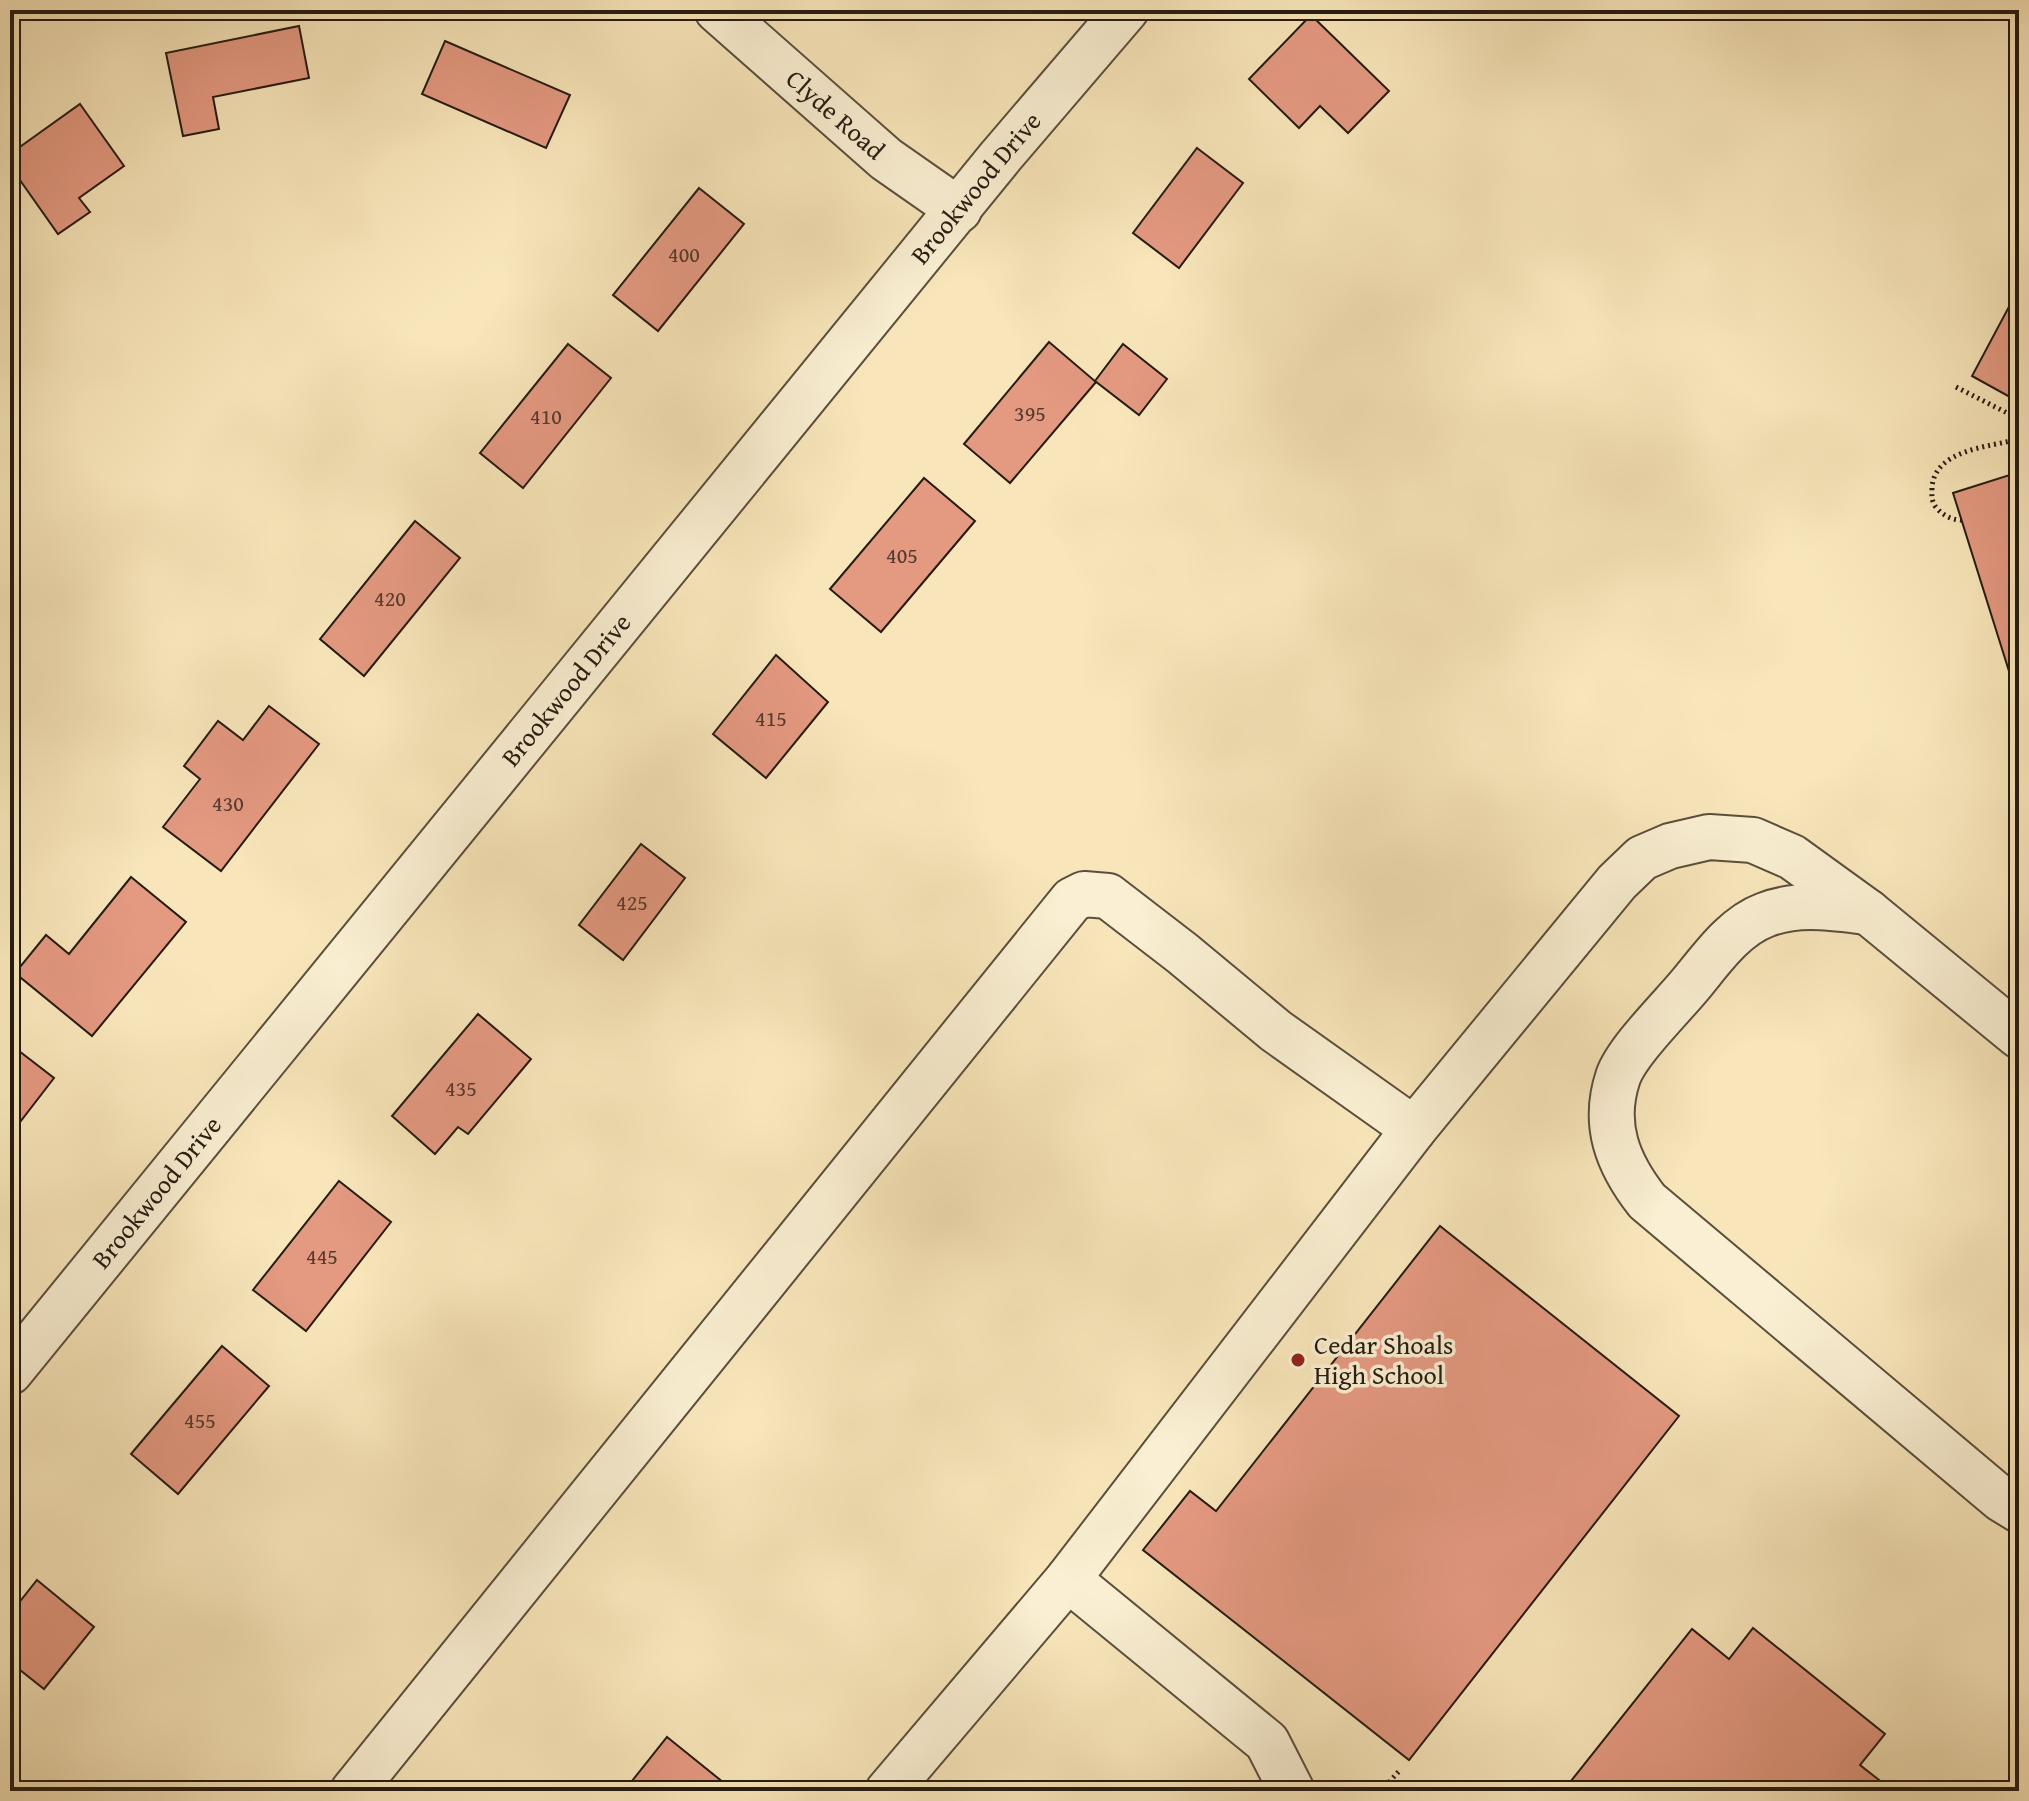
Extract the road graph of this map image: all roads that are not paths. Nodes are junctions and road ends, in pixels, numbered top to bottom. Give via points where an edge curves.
1 (717, 10) edge
2 (1126, 10) edge
3 (959, 210) junction
4 (1868, 912) junction
5 (2019, 1036) edge
6 (1414, 1129) junction
7 (10, 1372) edge
8 (2019, 1510) edge
9 (1068, 1579) junction
10 (353, 1791) edge
11 (888, 1791) edge
12 (1292, 1791) edge

1 - 3 street, Clyde Road via 886,159
2 - 3 street, Brookwood Drive
3 - 7 street, Brookwood Drive
4 - 5 street
4 - 6 street via 1792,857 1753,840 1709,837 1642,858
4 - 8 street via 1795,907 1763,915 1730,938 1619,1075 1612,1106 1613,1141 1626,1175 1647,1201
6 - 9 street
6 - 10 street via 1276,1031 1108,896 1084,894 1072,900
9 - 11 street
9 - 12 street via 1267,1742

